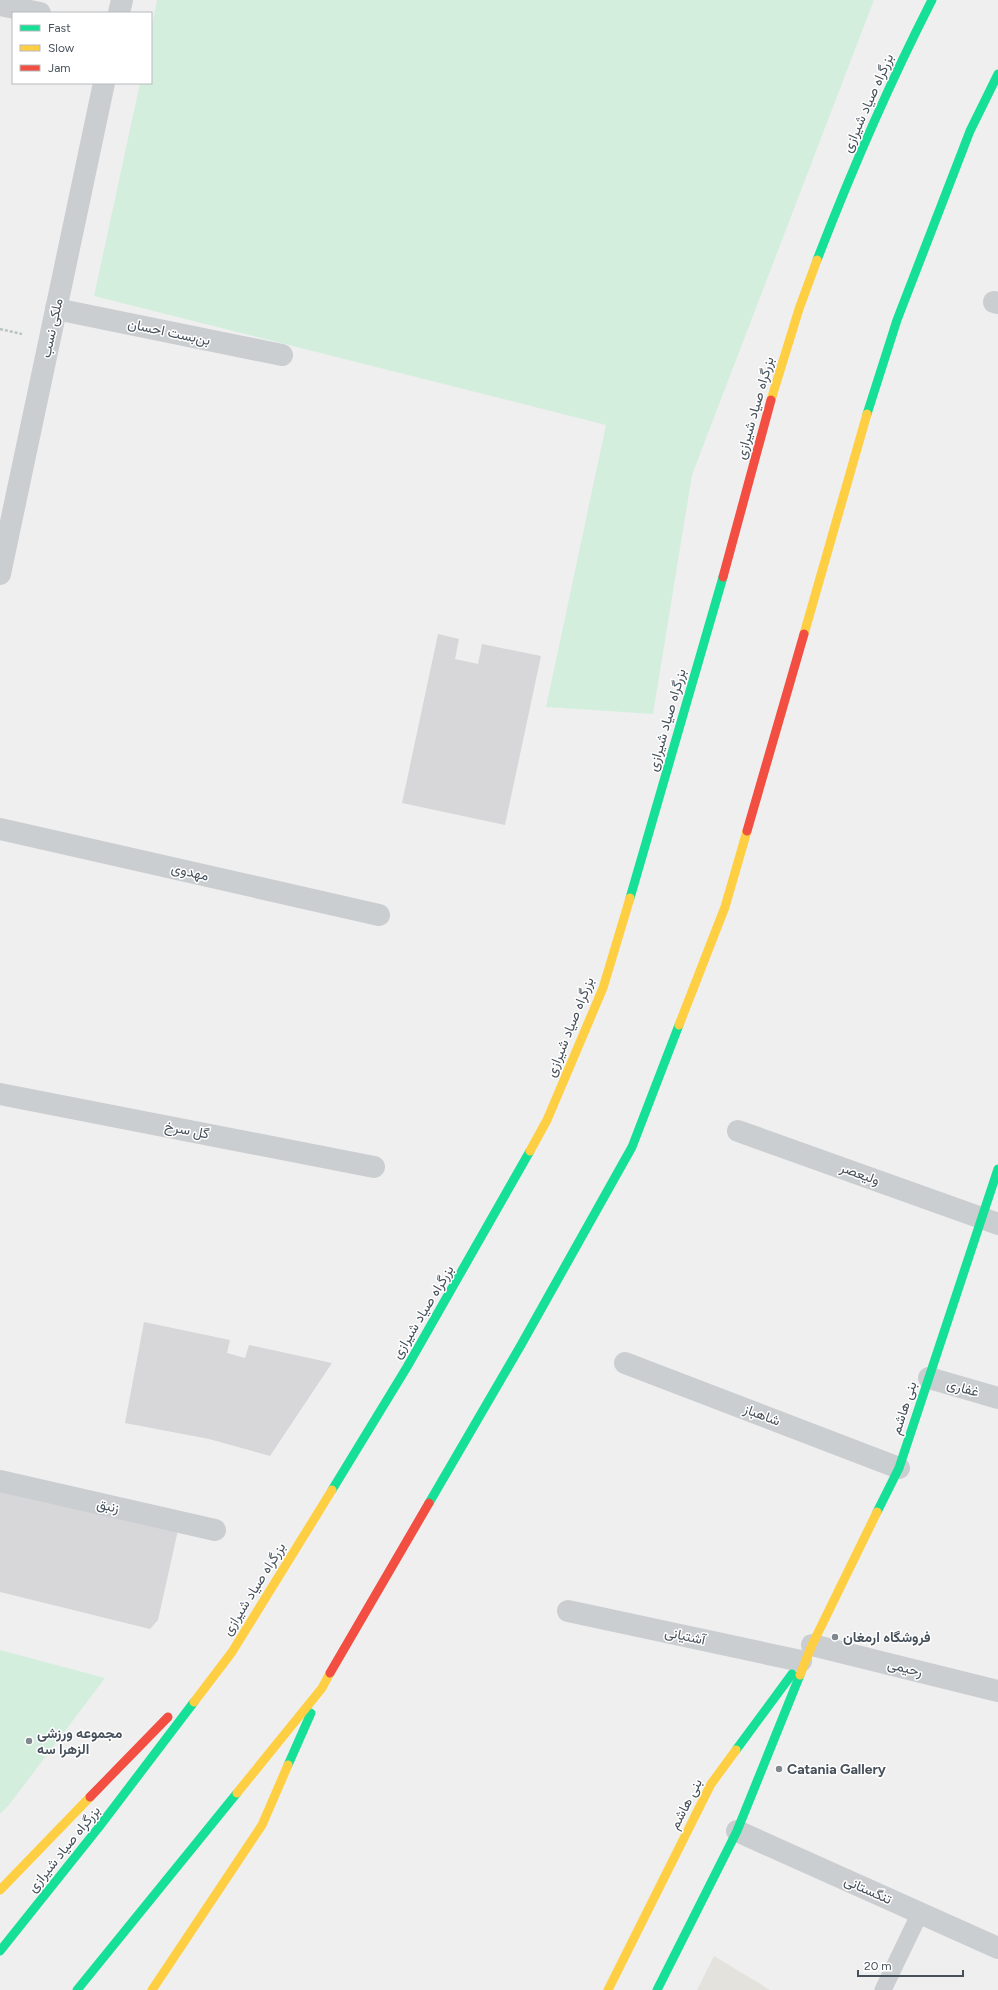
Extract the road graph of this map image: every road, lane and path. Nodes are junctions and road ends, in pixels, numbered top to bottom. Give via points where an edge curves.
1 (122, 0) edge
2 (932, 0) edge
3 (0, 5) edge
4 (35, 12) edge
5 (119, 12) edge
6 (998, 74) edge
7 (104, 84) edge
8 (56, 309) junction
9 (282, 355) dead end
10 (0, 574) edge
11 (0, 829) edge
12 (379, 915) dead end
13 (0, 1094) edge
14 (738, 1131) dead end
15 (374, 1167) dead end
16 (998, 1169) edge
17 (990, 1221) edge
18 (625, 1363) dead end
19 (929, 1378) junction
20 (998, 1398) edge
21 (899, 1468) junction
22 (0, 1481) edge
23 (215, 1530) dead end
24 (568, 1611) dead end
25 (232, 1652) junction
26 (807, 1653) junction
27 (322, 1688) junction
28 (998, 1691) edge
29 (737, 1831) junction
30 (0, 1890) edge
31 (920, 1913) junction
32 (998, 1948) edge
33 (0, 1951) edge
34 (77, 1990) edge
35 (152, 1990) edge
36 (608, 1990) edge
37 (657, 1990) edge
38 (883, 1990) edge

1 - 5 street
2 - 25 main road, بزرگراه صیاد شیرازی via 909,45 840,200 799,310 770,405 712,619 603,988 547,1120 464,1269
3 - 4 street
6 - 27 main road via 970,131 897,320 870,404 725,907 632,1147 521,1345
7 - 8 street, ملکی نسب
8 - 9 street, بن‌بست احسان
8 - 10 street, ملکی نسب
11 - 12 street, مهدوی
13 - 15 street, گل سرخ
14 - 17 street, ولیعصر
16 - 17 main road, بنی هاشم
17 - 19 main road, بنی هاشم
18 - 21 street, شاهباز
19 - 20 street, غفاری
19 - 21 main road, بنی هاشم
21 - 26 main road, بنی هاشم
22 - 23 street, زنبق
24 - 26 street, آشتیانی
25 - 30 main road
25 - 33 main road, بزرگراه صیاد شیرازی via 99,1828
26 - 28 street, رحیمی
26 - 29 main road, بنی هاشم
26 - 36 main road, بنی هاشم via 712,1784
27 - 34 main road
27 - 35 main road via 262,1825
29 - 31 street, تنگستانی
29 - 37 main road, بنی هاشم
31 - 32 street, تنگستانی
31 - 38 lane

